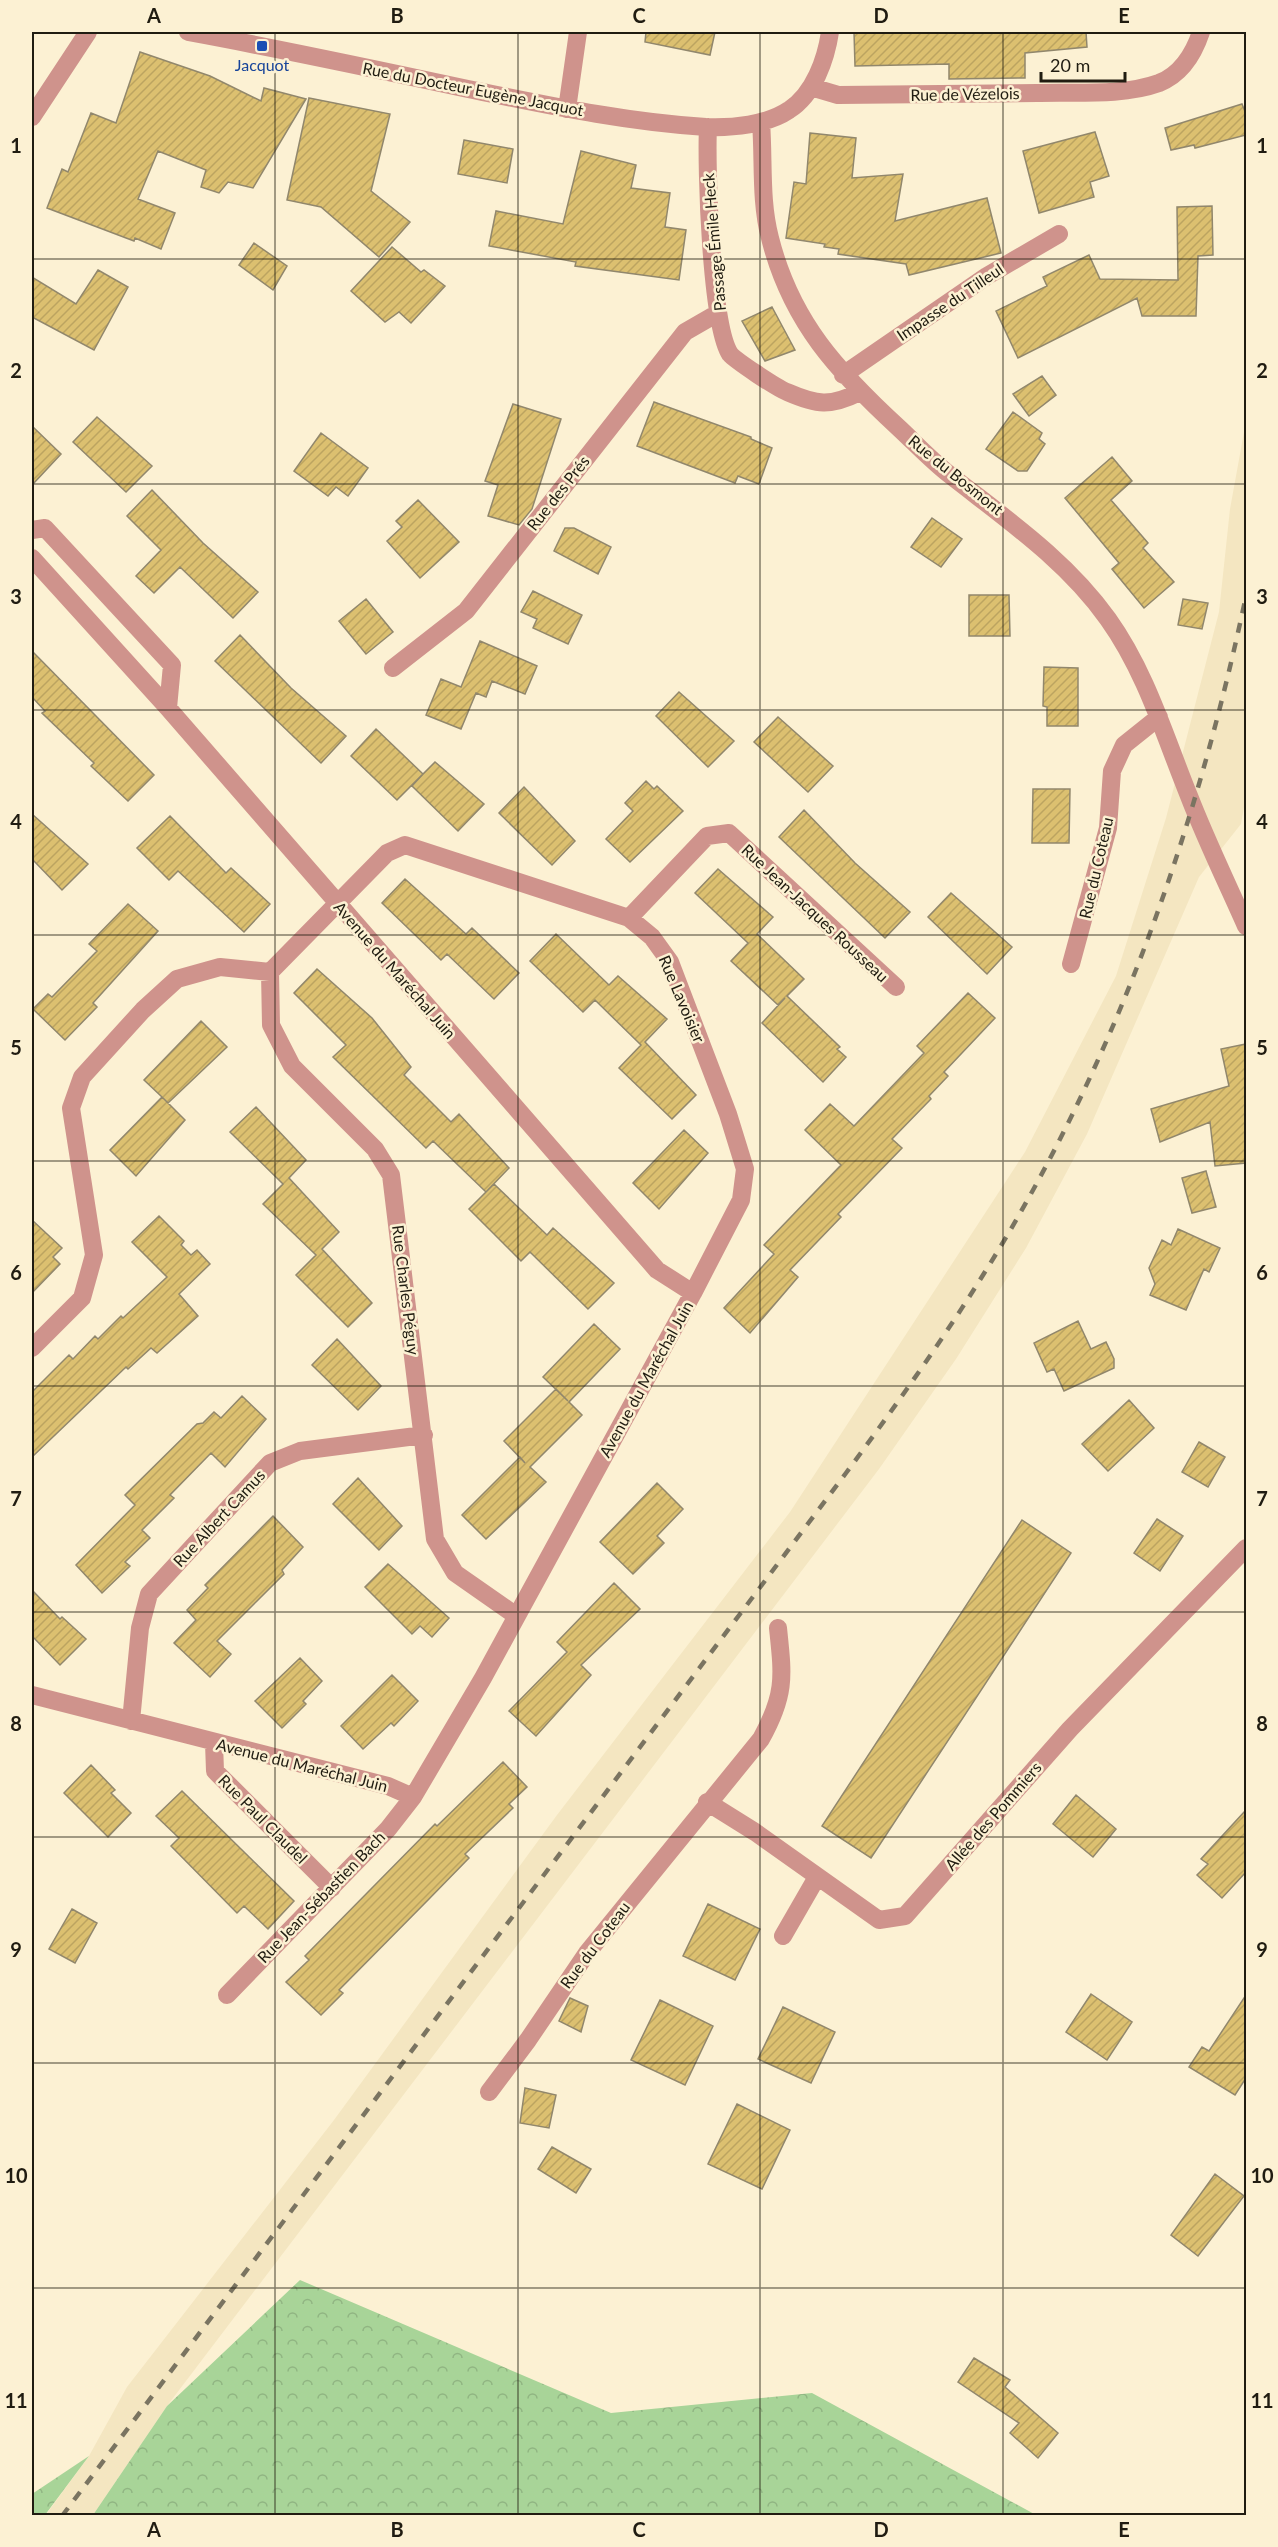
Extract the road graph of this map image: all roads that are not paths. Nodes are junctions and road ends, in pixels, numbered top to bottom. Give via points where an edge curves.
1 (88, 32) edge
2 (188, 32) edge
3 (578, 32) edge
4 (830, 32) edge
5 (1201, 32) edge
6 (244, 37) edge
7 (811, 87) junction
8 (567, 109) junction
9 (32, 117) edge
10 (760, 122) junction
11 (708, 127) junction
12 (1059, 234) dead end
13 (718, 313) junction
14 (843, 375) junction
15 (860, 392) junction
16 (32, 530) edge
17 (32, 558) edge
18 (393, 668) dead end
19 (168, 708) junction
20 (1159, 717) junction
21 (337, 904) junction
22 (629, 918) junction
23 (1246, 926) edge
24 (1071, 964) dead end
25 (270, 972) junction
26 (896, 987) dead end
27 (693, 1293) junction
28 (32, 1348) edge
29 (424, 1435) junction
30 (1246, 1548) edge
31 (515, 1615) junction
32 (778, 1628) dead end
33 (32, 1695) edge
34 (131, 1721) junction
35 (214, 1743) junction
36 (413, 1797) junction
37 (707, 1802) junction
38 (817, 1877) junction
39 (332, 1888) junction
40 (783, 1936) dead end
41 (227, 1995) dead end
42 (489, 2092) dead end

1 - 9 street
2 - 6 street, Rue du Docteur Eugène Jacquot
3 - 8 street
4 - 7 street via 827,50
5 - 7 street, Rue de Vézelois via 1187,62 1174,74 1159,83 1132,88 838,95
6 - 8 street, Rue du Docteur Eugène Jacquot
7 - 10 street via 789,111
8 - 11 street, Rue du Docteur Eugène Jacquot
10 - 11 street, Rue du Docteur Eugène Jacquot
10 - 14 street, Rue du Bosmont via 765,217 777,260 793,302
11 - 13 street, Passage Émile Heck
12 - 14 street, Impasse du Tilleul via 987,276
13 - 15 street, Passage Émile Heck via 731,354 779,389 823,405
13 - 18 street, Rue des Prés via 685,332 466,611
14 - 15 street, Rue du Bosmont
15 - 20 street, Rue du Bosmont via 948,473 1009,519 1069,573 1127,649
16 - 19 street via 45,528 172,665
17 - 19 street, Avenue du Maréchal Juin
19 - 21 street, Avenue du Maréchal Juin
20 - 23 street, Rue du Bosmont via 1194,809
20 - 24 street, Rue du Coteau via 1125,745 1112,771 1108,828
21 - 22 street, Rue Lavoisier via 387,853 405,845
21 - 25 street, Rue Lavoisier
21 - 27 street, Avenue du Maréchal Juin via 657,1270
22 - 26 street, Rue Jean-Jacques Rousseau via 707,836 729,833
22 - 27 street, Rue Lavoisier via 652,937 670,962 745,1169 741,1200
25 - 28 street via 219,967 177,979 82,1077 71,1108 94,1255 82,1298
25 - 29 street, Rue Charles Péguy via 271,1025 292,1066 375,1149 391,1175
27 - 31 street, Avenue du Maréchal Juin
29 - 31 street, Rue Charles Péguy via 435,1539 455,1573
29 - 34 street, Rue Albert Camus via 300,1451 270,1463 149,1594 140,1628
30 - 38 street, Allée des Pommiers via 1070,1729 905,1916 879,1920
31 - 36 street, Avenue du Maréchal Juin
32 - 37 street, Rue du Coteau via 783,1683 772,1719 761,1738
33 - 34 street, Avenue du Maréchal Juin
34 - 35 street, Avenue du Maréchal Juin
35 - 36 street, Avenue du Maréchal Juin via 388,1786
35 - 39 street, Rue Paul Claudel via 215,1771
36 - 39 street, Rue Jean-Sébastien Bach
37 - 38 street, Allée des Pommiers
37 - 42 street, Rue du Coteau via 587,1953
38 - 40 street
39 - 41 street, Rue Jean-Sébastien Bach

